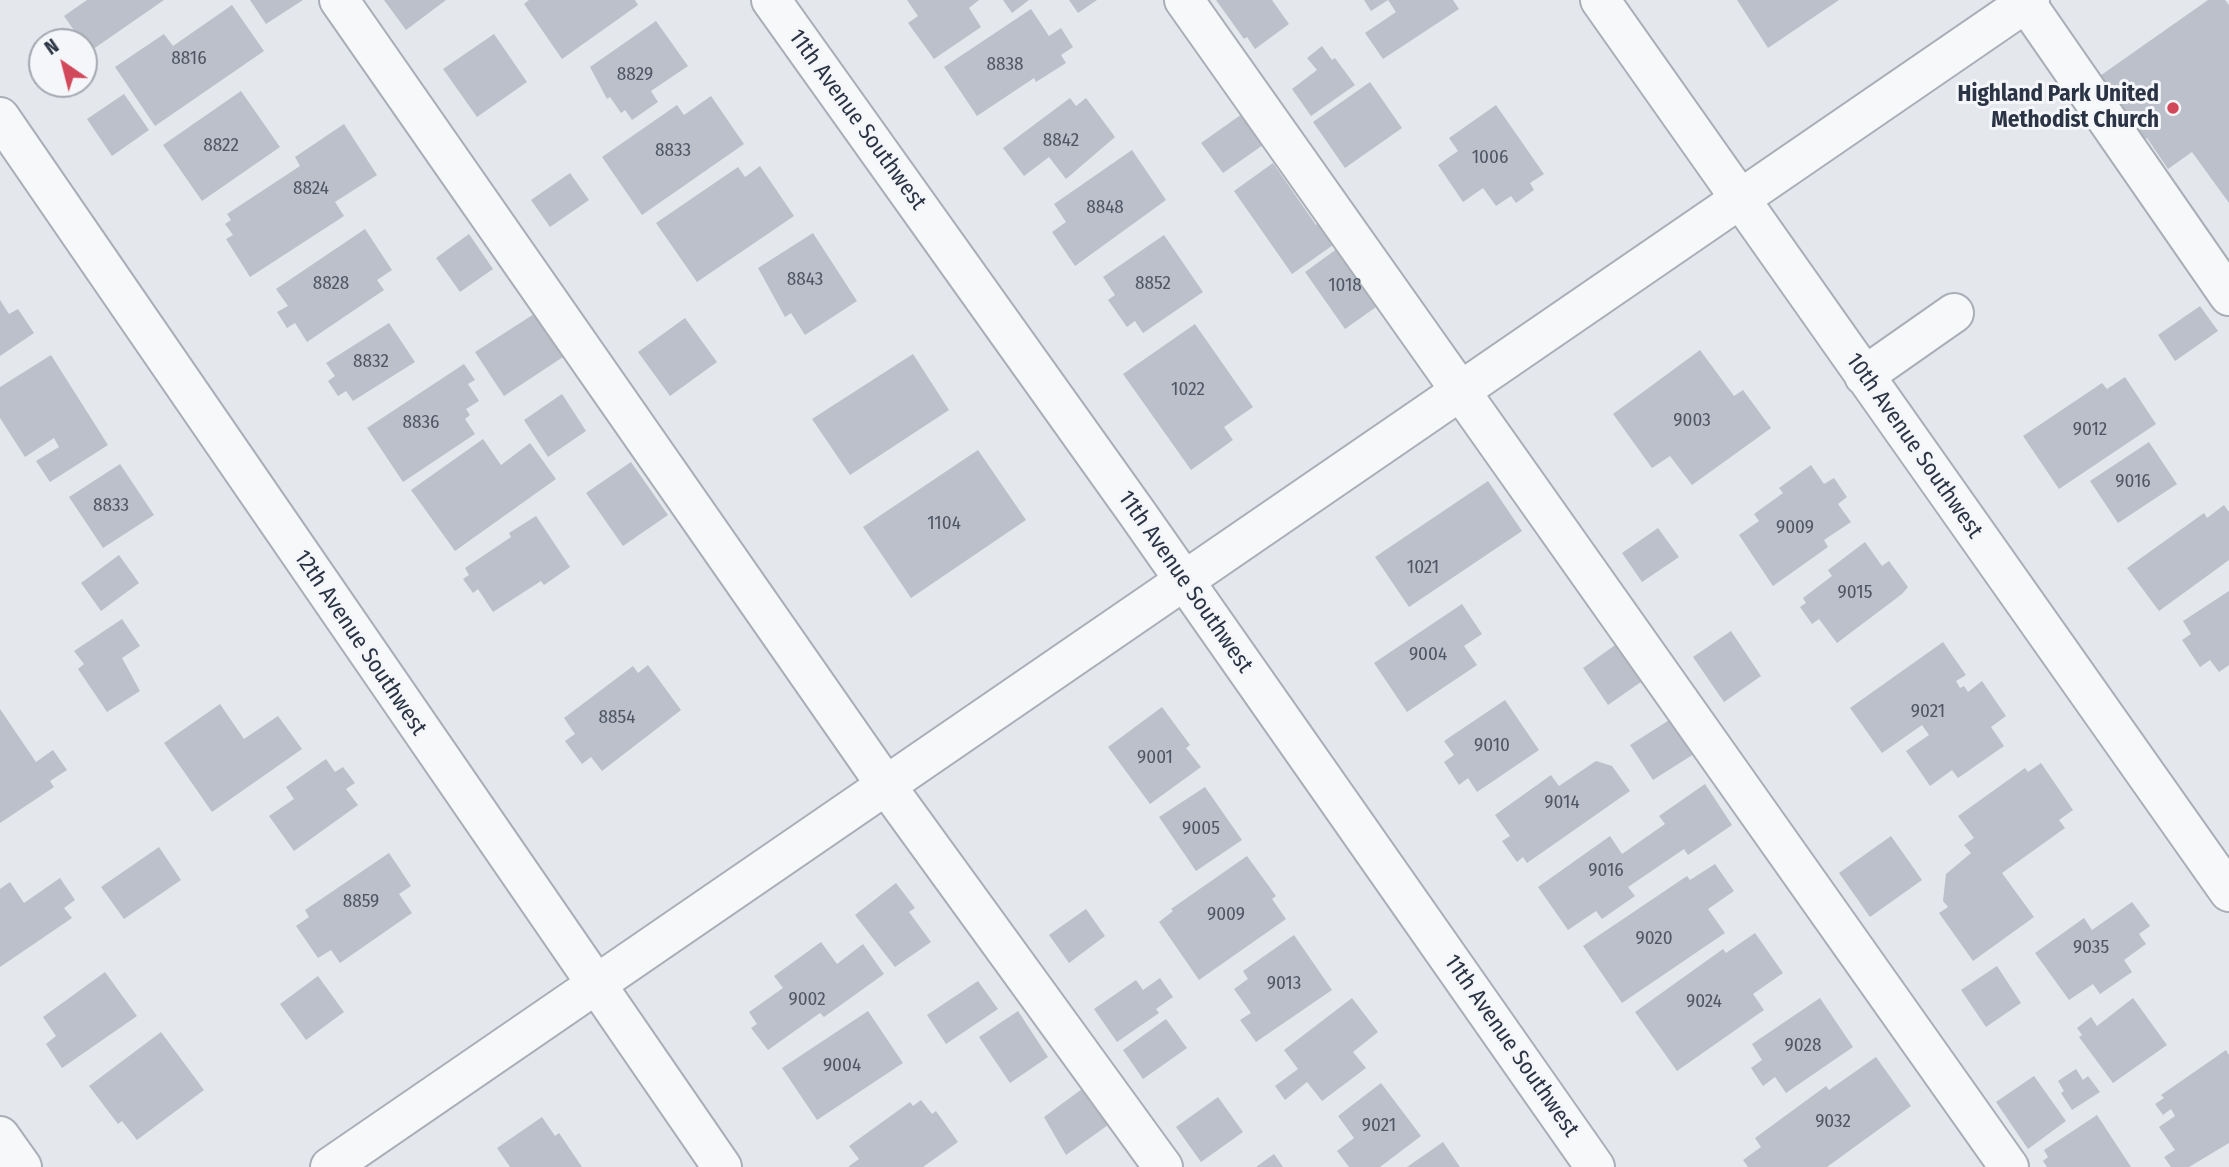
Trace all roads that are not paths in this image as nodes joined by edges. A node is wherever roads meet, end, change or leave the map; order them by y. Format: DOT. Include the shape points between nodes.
graph roads {
  1 [pos="339,0"];
  2 [pos="771,0"];
  3 [pos="1184,0"];
  4 [pos="1600,0"];
  5 [pos="2027,1"];
  6 [pos="0,117"];
  7 [pos="1742,200"];
  8 [pos="2229,296"];
  9 [pos="1954,313"];
  10 [pos="1864,376"];
  11 [pos="1459,392"];
  12 [pos="1184,580"];
  13 [pos="885,784"];
  14 [pos="2229,892"];
  15 [pos="596,986"];
  16 [pos="0,1136"];
  17 [pos="22,1167"];
  18 [pos="330,1167"];
  19 [pos="722,1167"];
  20 [pos="1163,1167"];
  21 [pos="1595,1167"];
  22 [pos="2009,1167"];
  1 -- 13 [label="street"];
  2 -- 12 [label="street, 11th Avenue Southwest"];
  3 -- 11 [label="street"];
  4 -- 7 [label="street, 10th Avenue Southwest"];
  5 -- 7 [label="street"];
  5 -- 8 [label="street"];
  6 -- 15 [label="street, 12th Avenue Southwest"];
  7 -- 10 [label="street, 10th Avenue Southwest"];
  7 -- 11 [label="street"];
  9 -- 10 [label="street"];
  10 -- 14 [label="street, 10th Avenue Southwest"];
  11 -- 12 [label="street"];
  11 -- 22 [label="street"];
  12 -- 13 [label="street"];
  12 -- 21 [label="street, 11th Avenue Southwest"];
  13 -- 15 [label="street"];
  13 -- 20 [label="street"];
  15 -- 18 [label="street"];
  15 -- 19 [label="street, 12th Avenue Southwest"];
  16 -- 17 [label="street"];
}
